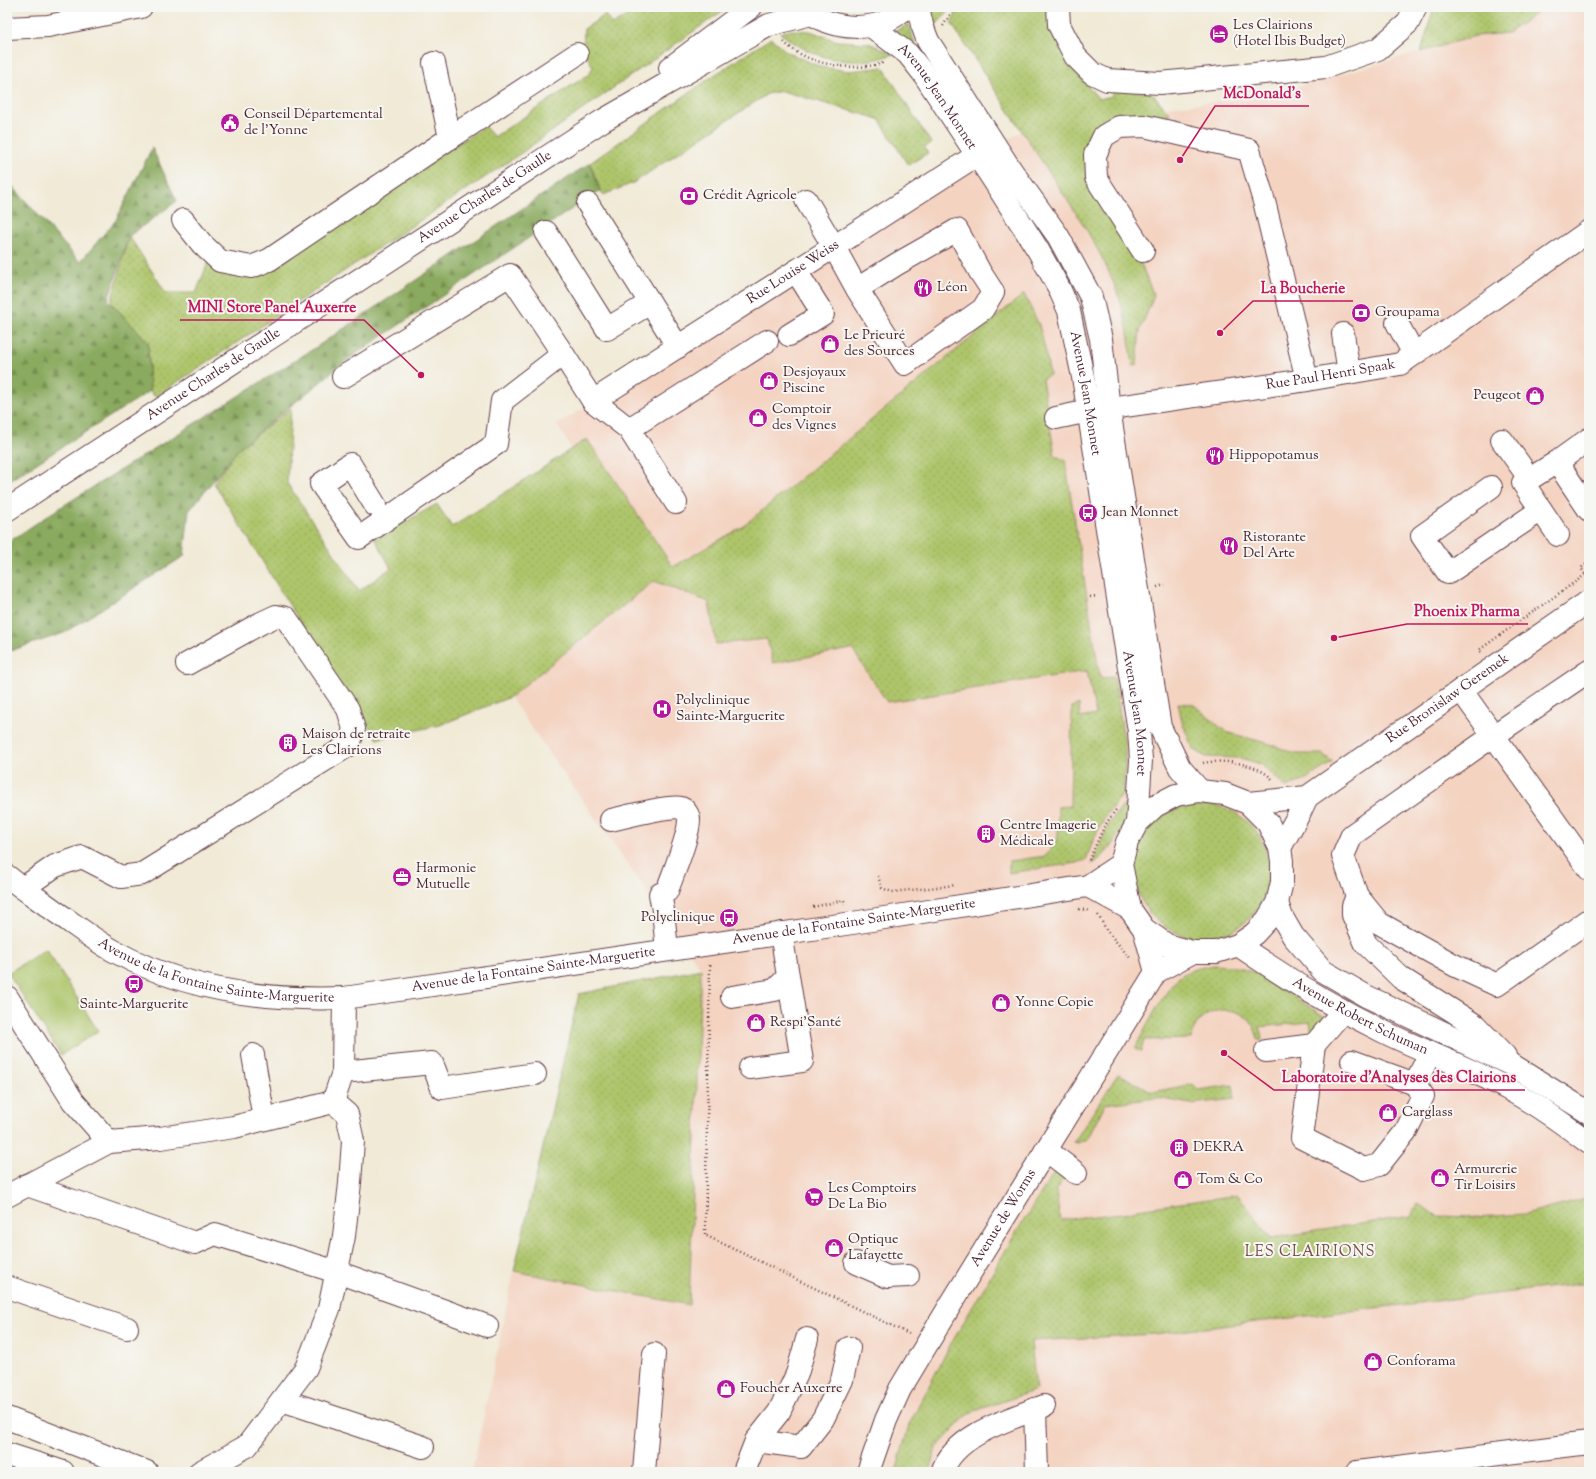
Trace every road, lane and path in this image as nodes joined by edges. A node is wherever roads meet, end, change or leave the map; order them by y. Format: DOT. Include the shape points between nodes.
graph roads {
  1 [pos="141,7"];
  2 [pos="750,7"];
  3 [pos="906,7"];
  4 [pos="918,7"];
  5 [pos="955,7"];
  6 [pos="1058,7"];
  7 [pos="1416,7"];
  8 [pos="807,10"];
  9 [pos="871,26"];
  10 [pos="7,28"];
  11 [pos="940,29"];
  12 [pos="783,40"];
  13 [pos="577,54"];
  14 [pos="890,60"];
  15 [pos="434,63"];
  16 [pos="602,121"];
  17 [pos="450,138"];
  18 [pos="994,144"];
  19 [pos="977,156"];
  20 [pos="806,200"];
  21 [pos="588,204"];
  22 [pos="183,220"];
  23 [pos="1589,231"];
  24 [pos="546,232"];
  25 [pos="834,247"];
  26 [pos="1143,251"];
  27 [pos="796,272"];
  28 [pos="857,289"];
  29 [pos="650,303"];
  30 [pos="1397,323"];
  31 [pos="1343,334"];
  32 [pos="788,335"];
  33 [pos="767,341"];
  34 [pos="678,348"];
  35 [pos="564,354"];
  36 [pos="1414,354"];
  37 [pos="1349,373"];
  38 [pos="343,377"];
  39 [pos="1307,380"];
  40 [pos="593,401"];
  41 [pos="1099,410"];
  42 [pos="1056,418"];
  43 [pos="629,429"];
  44 [pos="1589,439"];
  45 [pos="1502,440"];
  46 [pos="1557,462"];
  47 [pos="1530,479"];
  48 [pos="1491,488"];
  49 [pos="676,503"];
  50 [pos="375,505"];
  51 [pos="7,510"];
  52 [pos="1541,510"];
  53 [pos="1589,510"];
  54 [pos="1558,535"];
  55 [pos="1589,562"];
  56 [pos="1589,580"];
  57 [pos="1589,601"];
  58 [pos="188,664"];
  59 [pos="1589,671"];
  60 [pos="1460,690"];
  61 [pos="1493,736"];
  62 [pos="1201,763"];
  63 [pos="1275,781"];
  64 [pos="1200,791"];
  65 [pos="1306,797"];
  66 [pos="1121,802"];
  67 [pos="1248,803"];
  68 [pos="611,820"];
  69 [pos="1137,823"];
  70 [pos="1280,848"];
  71 [pos="1088,862"];
  72 [pos="1122,864"];
  73 [pos="1589,869"];
  74 [pos="878,876"];
  75 [pos="15,882"];
  76 [pos="963,884"];
  77 [pos="1088,886"];
  78 [pos="1357,896"];
  79 [pos="1277,903"];
  80 [pos="1130,909"];
  81 [pos="1097,913"];
  82 [pos="1589,920"];
  83 [pos="1144,929"];
  84 [pos="1396,932"];
  85 [pos="780,933"];
  86 [pos="1238,945"];
  87 [pos="667,950"];
  88 [pos="1193,952"];
  89 [pos="1133,960"];
  90 [pos="1385,962"];
  91 [pos="717,963"];
  92 [pos="1156,972"];
  93 [pos="788,977"];
  94 [pos="7,997"];
  95 [pos="732,997"];
  96 [pos="344,998"];
  97 [pos="1342,1011"];
  98 [pos="1314,1045"];
  99 [pos="1266,1051"];
  100 [pos="1430,1053"];
  101 [pos="253,1055"];
  102 [pos="1352,1060"];
  103 [pos="1514,1066"];
  104 [pos="750,1068"];
  105 [pos="343,1072"];
  106 [pos="535,1074"];
  107 [pos="1415,1084"];
  108 [pos="333,1102"];
  109 [pos="1589,1113"];
  110 [pos="264,1119"];
  111 [pos="109,1142"];
  112 [pos="1589,1143"];
  113 [pos="1046,1150"];
  114 [pos="1076,1173"];
  115 [pos="27,1185"];
  116 [pos="7,1196"];
  117 [pos="856,1263"];
  118 [pos="337,1272"];
  119 [pos="908,1276"];
  120 [pos="7,1287"];
  121 [pos="487,1326"];
  122 [pos="127,1328"];
  123 [pos="913,1336"];
  124 [pos="807,1339"];
  125 [pos="849,1348"];
  126 [pos="654,1354"];
  127 [pos="282,1400"];
  128 [pos="7,1418"];
  129 [pos="756,1440"];
  130 [pos="1589,1443"];
  131 [pos="423,1447"];
  132 [pos="7,1454"];
  133 [pos="63,1472"];
  134 [pos="147,1472"];
  135 [pos="200,1472"];
  136 [pos="644,1472"];
  137 [pos="745,1472"];
  138 [pos="868,1472"];
  139 [pos="942,1472"];
  140 [pos="1037,1472"];
  141 [pos="1357,1472"];
  1 -- 10 [label="street" via="48,26"];
  2 -- 16 [label="street, Avenue Charles de Gaulle"];
  3 -- 9 [label="street" via="888,20"];
  4 -- 18 [label="street, Avenue Jean Monnet" via="928,41"];
  5 -- 11 [label="path"];
  6 -- 7 [label="street" via="1059,25 1075,56 1092,73 1107,80 1160,83 1326,67 1378,49 1408,23"];
  8 -- 9 [label="street" via="830,23 850,27"];
  8 -- 16 [label="street, Avenue Charles de Gaulle" via="769,25"];
  9 -- 19 [label="street, Avenue Jean Monnet" via="908,54"];
  12 -- 14 [label="path" via="806,56 826,63 856,67 874,66"];
  13 -- 17 [label="street"];
  15 -- 17 [label="street"];
  16 -- 51 [label="street, Avenue Charles de Gaulle"];
  17 -- 22 [label="street" via="287,249 251,267 220,261"];
  18 -- 19 [label="street, Rue Louise Weiss"];
  18 -- 41 [label="street, Avenue Jean Monnet" via="1058,236 1091,297 1101,339"];
  19 -- 25 [label="street, Rue Louise Weiss"];
  19 -- 41 [label="street, Avenue Jean Monnet" via="1038,250 1059,288 1069,311"];
  20 -- 25 [label="street"];
  21 -- 29 [label="street"];
  23 -- 36 [label="street, Rue Paul Henri Spaak"];
  24 -- 29 [label="street" via="607,330"];
  25 -- 27 [label="street, Rue Louise Weiss"];
  25 -- 28 [label="street"];
  26 -- 39 [label="street" via="1096,178 1095,155 1104,136 1119,127 1144,126 1249,150"];
  27 -- 32 [label="street" via="823,314"];
  27 -- 34 [label="street, Rue Louise Weiss"];
  28 -- 28 [label="street" via="905,364 983,308 993,292 957,230"];
  29 -- 34 [label="street"];
  30 -- 36 [label="street"];
  31 -- 37 [label="street"];
  33 -- 43 [label="street"];
  34 -- 40 [label="street, Rue Louise Weiss"];
  35 -- 38 [label="street" via="510,275"];
  35 -- 40 [label="street"];
  35 -- 50 [label="street" via="502,401 496,444 359,538 321,484 350,464"];
  36 -- 37 [label="street, Rue Paul Henri Spaak" via="1400,364"];
  37 -- 39 [label="street, Rue Paul Henri Spaak"];
  39 -- 41 [label="street, Rue Paul Henri Spaak"];
  40 -- 43 [label="street"];
  41 -- 42 [label="street, Rue Paul Henri Spaak"];
  41 -- 64 [label="street, Avenue Jean Monnet" via="1160,727 1180,768"];
  41 -- 69 [label="street, Avenue Jean Monnet" via="1116,594 1139,731 1141,760"];
  43 -- 49 [label="street"];
  44 -- 46 [label="street"];
  45 -- 47 [label="street"];
  46 -- 47 [label="street"];
  46 -- 53 [label="street"];
  47 -- 52 [label="street" via="1523,483"];
  48 -- 52 [label="street" via="1422,536 1448,574"];
  52 -- 54 [label="street"];
  55 -- 56 [label="path" via="1581,568"];
  57 -- 60 [label="street, Rue Bronislaw Geremek"];
  58 -- 75 [label="street" via="260,623 276,616 286,618 348,709 354,729 349,745 142,874 121,877 82,857"];
  59 -- 61 [label="street"];
  60 -- 61 [label="street"];
  60 -- 65 [label="street, Rue Bronislaw Geremek"];
  61 -- 73 [label="street"];
  61 -- 78 [label="street" via="1352,835 1342,856"];
  62 -- 63 [label="path" via="1233,762 1252,767"];
  64 -- 67 [label="street" via="1225,794"];
  64 -- 69 [label="street" via="1176,795 1155,806"];
  65 -- 67 [label="street, Rue Bronislaw Geremek"];
  65 -- 70 [label="street"];
  66 -- 71 [label="path" via="1104,827"];
  67 -- 70 [label="street" via="1268,823"];
  68 -- 87 [label="street" via="676,808 682,808 686,812 689,820 686,837 667,891 660,894"];
  69 -- 72 [label="street" via="1127,842"];
  70 -- 79 [label="street" via="1282,882"];
  72 -- 77 [label="street, Avenue de la Fontaine Sainte-Marguerite"];
  72 -- 80 [label="street"];
  74 -- 76 [label="path" via="882,888 892,892"];
  75 -- 96 [label="street, Avenue de la Fontaine Sainte-Marguerite" via="114,951 169,976 259,996"];
  77 -- 80 [label="street"];
  77 -- 85 [label="street, Avenue de la Fontaine Sainte-Marguerite"];
  78 -- 84 [label="street" via="1379,923"];
  78 -- 90 [label="street" via="1353,915 1366,944"];
  79 -- 86 [label="street" via="1267,920 1254,934"];
  79 -- 103 [label="street, Avenue Robert Schuman" via="1293,936 1323,971 1366,996"];
  80 -- 83 [label="street"];
  81 -- 89 [label="path" via="1107,931"];
  82 -- 84 [label="street" via="1497,985 1454,965"];
  83 -- 88 [label="street" via="1167,945"];
  83 -- 92 [label="street"];
  84 -- 90 [label="street"];
  85 -- 87 [label="street, Avenue de la Fontaine Sainte-Marguerite"];
  85 -- 93 [label="street"];
  86 -- 88 [label="street" via="1216,952"];
  86 -- 97 [label="street, Avenue Robert Schuman"];
  87 -- 96 [label="street, Avenue de la Fontaine Sainte-Marguerite"];
  88 -- 92 [label="street, Avenue de Worms"];
  90 -- 103 [label="street" via="1401,978 1475,1025"];
  91 -- 123 [label="path" via="709,964 705,1234"];
  92 -- 113 [label="street, Avenue de Worms"];
  93 -- 95 [label="street" via="775,990"];
  93 -- 104 [label="street" via="802,1061"];
  94 -- 111 [label="street" via="73,1101"];
  96 -- 105 [label="street"];
  97 -- 98 [label="street"];
  97 -- 100 [label="street, Avenue Robert Schuman"];
  98 -- 99 [label="street"];
  98 -- 107 [label="street" via="1302,1138 1364,1169 1379,1165 1406,1131 1423,1096"];
  100 -- 107 [label="street"];
  100 -- 112 [label="street, Avenue Robert Schuman" via="1508,1089"];
  101 -- 110 [label="street"];
  102 -- 107 [label="street"];
  103 -- 109 [label="street, Avenue Robert Schuman"];
  105 -- 106 [label="street" via="432,1063 442,1088"];
  105 -- 108 [label="street"];
  108 -- 110 [label="street"];
  108 -- 118 [label="street" via="347,1114 353,1141 346,1221"];
  110 -- 111 [label="street" via="234,1127 160,1138"];
  111 -- 115 [label="street"];
  113 -- 114 [label="street"];
  113 -- 138 [label="street, Avenue de Worms" via="900,1388"];
  115 -- 116 [label="street"];
  115 -- 118 [label="street" via="195,1243 215,1234"];
  117 -- 119 [label="street" via="888,1277"];
  118 -- 121 [label="street"];
  118 -- 127 [label="street" via="329,1309 306,1368"];
  120 -- 122 [label="street"];
  124 -- 129 [label="street" via="796,1374 778,1412"];
  125 -- 129 [label="street" via="842,1380 823,1419 801,1447"];
  126 -- 136 [label="street"];
  127 -- 131 [label="street"];
  127 -- 135 [label="street" via="247,1446"];
  128 -- 134 [label="street"];
  129 -- 137 [label="street"];
  130 -- 141 [label="street"];
  132 -- 133 [label="street"];
  139 -- 140 [label="street" via="960,1445 983,1431 1040,1408"];
}
